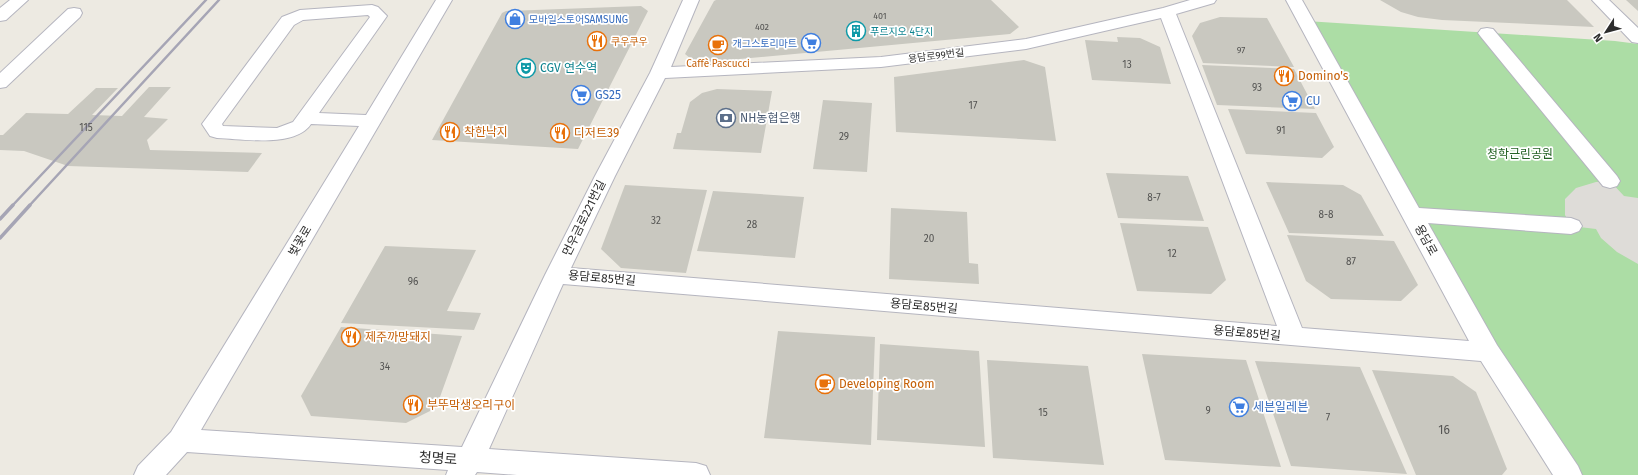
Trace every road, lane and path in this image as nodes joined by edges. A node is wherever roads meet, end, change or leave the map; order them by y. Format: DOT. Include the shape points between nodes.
graph roads {
  1 [pos="20,0"];
  2 [pos="444,0"];
  3 [pos="691,0"];
  4 [pos="1208,0"];
  5 [pos="1294,0"];
  6 [pos="1600,0"];
  7 [pos="1167,12"];
  8 [pos="74,13"];
  9 [pos="0,16"];
  10 [pos="1487,33"];
  11 [pos="1638,38"];
  12 [pos="659,73"];
  13 [pos="0,83"];
  14 [pos="306,118"];
  15 [pos="372,121"];
  16 [pos="1610,181"];
  17 [pos="1413,215"];
  18 [pos="1570,226"];
  19 [pos="556,274"];
  20 [pos="1293,337"];
  21 [pos="1488,352"];
  22 [pos="181,440"];
  23 [pos="465,467"];
  24 [pos="148,475"];
  25 [pos="696,475"];
  26 [pos="1568,475"];
  1 -- 9 [label="street"];
  2 -- 15 [label="street, 벚꽃로"];
  3 -- 12 [label="street, 먼우금로221번길"];
  4 -- 7 [label="street, 용담로99번길"];
  5 -- 17 [label="street, 용담로"];
  6 -- 11 [label="street"];
  7 -- 12 [label="street, 용담로99번길" via="1026,44 881,62"];
  7 -- 20 [label="street, 용담로85번길"];
  8 -- 13 [label="street"];
  10 -- 16 [label="street"];
  12 -- 19 [label="street, 먼우금로221번길"];
  14 -- 14 [label="street" via="300,126 279,134 216,132 212,124 288,21 300,15 372,10 379,16"];
  14 -- 15 [label="street"];
  15 -- 22 [label="street, 벚꽃로"];
  17 -- 18 [label="street"];
  17 -- 21 [label="street, 용담로"];
  19 -- 20 [label="street, 용담로85번길"];
  19 -- 23 [label="street, 먼우금로221번길"];
  20 -- 21 [label="street, 용담로85번길"];
  21 -- 26 [label="street, 용담로"];
  22 -- 23 [label="street, 청명로"];
  22 -- 24 [label="street, 벚꽃로"];
  23 -- 25 [label="street, 청명로"];
}
